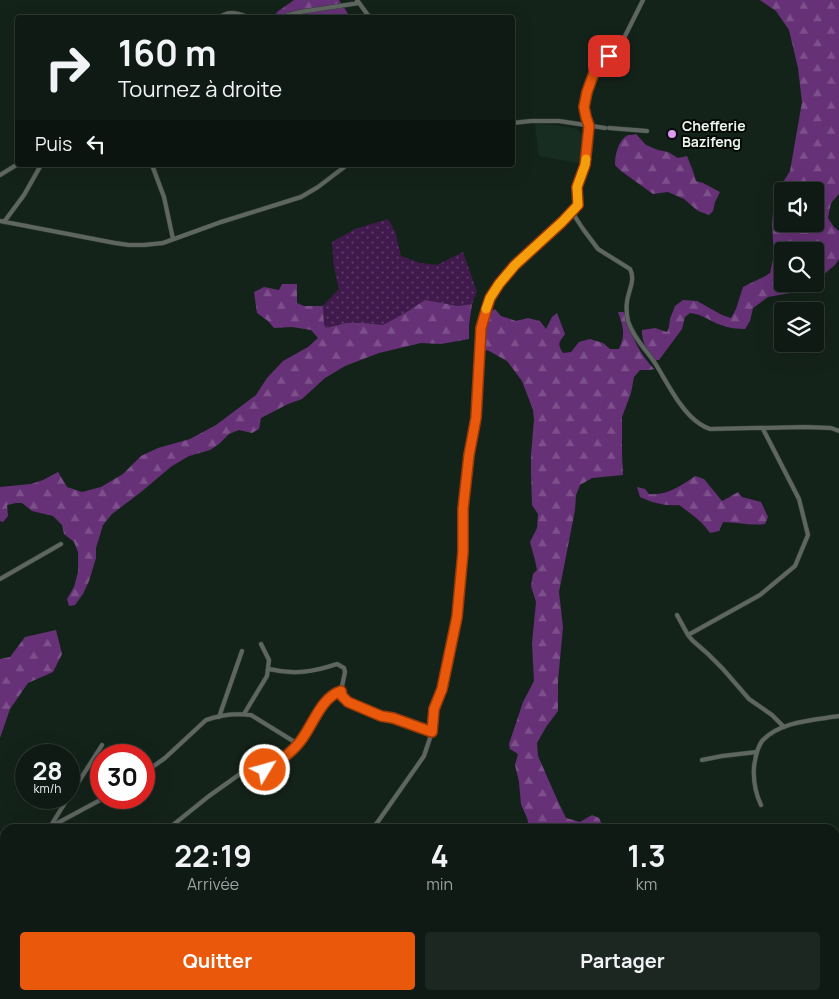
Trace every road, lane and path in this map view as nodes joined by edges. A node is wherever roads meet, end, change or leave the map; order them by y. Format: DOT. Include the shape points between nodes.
graph roads {
  1 [pos="643,0"];
  2 [pos="358,1"];
  3 [pos="223,15"];
  4 [pos="242,15"];
  5 [pos="288,15"];
  6 [pos="368,15"];
  7 [pos="515,123"];
  8 [pos="589,126"];
  9 [pos="647,131"];
  10 [pos="15,166"];
  11 [pos="40,167"];
  12 [pos="153,167"];
  13 [pos="344,167"];
  14 [pos="0,175"];
  15 [pos="578,205"];
  16 [pos="2,222"];
  17 [pos="173,240"];
  18 [pos="763,429"];
  19 [pos="839,431"];
  20 [pos="61,544"];
  21 [pos="0,578"];
  22 [pos="677,615"];
  23 [pos="688,635"];
  24 [pos="261,644"];
  25 [pos="242,652"];
  26 [pos="269,669"];
  27 [pos="341,691"];
  28 [pos="244,714"];
  29 [pos="839,716"];
  30 [pos="219,717"];
  31 [pos="784,727"];
  32 [pos="432,732"];
  33 [pos="298,744"];
  34 [pos="757,752"];
  35 [pos="702,760"];
  36 [pos="90,764"];
  37 [pos="155,765"];
  38 [pos="80,780"];
  39 [pos="761,805"];
  40 [pos="90,806"];
  41 [pos="61,809"];
  42 [pos="52,824"];
  43 [pos="56,824"];
  44 [pos="174,824"];
  45 [pos="376,824"];
  1 -- 8 [label="street" via="621,44 599,65 591,78 584,107"];
  2 -- 5 [label="street"];
  2 -- 6 [label="street"];
  3 -- 4 [label="street" via="228,12"];
  7 -- 8 [label="street" via="559,121"];
  8 -- 9 [label="street"];
  8 -- 15 [label="street" via="585,165 577,187"];
  10 -- 14 [label="street"];
  11 -- 16 [label="street" via="24,195"];
  12 -- 17 [label="street" via="164,197"];
  13 -- 17 [label="street" via="301,197"];
  15 -- 18 [label="street" via="572,212 593,244 630,269 633,279 627,303 628,321 638,341 689,414 710,429"];
  15 -- 32 [label="street" via="504,278 490,298 481,328 476,418 463,509 457,617 442,689 434,709"];
  16 -- 17 [label="street" via="129,244"];
  18 -- 19 [label="street" via="805,427"];
  18 -- 23 [label="street" via="799,499 808,535 795,566 760,594"];
  20 -- 21 [label="street"];
  22 -- 23 [label="street"];
  23 -- 31 [label="street" via="749,699"];
  24 -- 26 [label="street" via="269,660"];
  25 -- 30 [label="street"];
  26 -- 27 [label="street" via="284,673 306,672 337,664 345,672"];
  26 -- 28 [label="street" via="268,676"];
  27 -- 32 [label="street" via="348,702"];
  27 -- 33 [label="street" via="331,696"];
  28 -- 30 [label="street"];
  28 -- 33 [label="street" via="251,714"];
  29 -- 31 [label="street"];
  30 -- 37 [label="street" via="206,720"];
  31 -- 34 [label="street" via="762,742"];
  32 -- 45 [label="street" via="424,756"];
  33 -- 44 [label="street" via="265,770 240,774"];
  34 -- 35 [label="street"];
  34 -- 39 [label="street" via="753,780"];
  36 -- 38 [label="street"];
  40 -- 43 [label="street"];
  41 -- 42 [label="street"];
}
